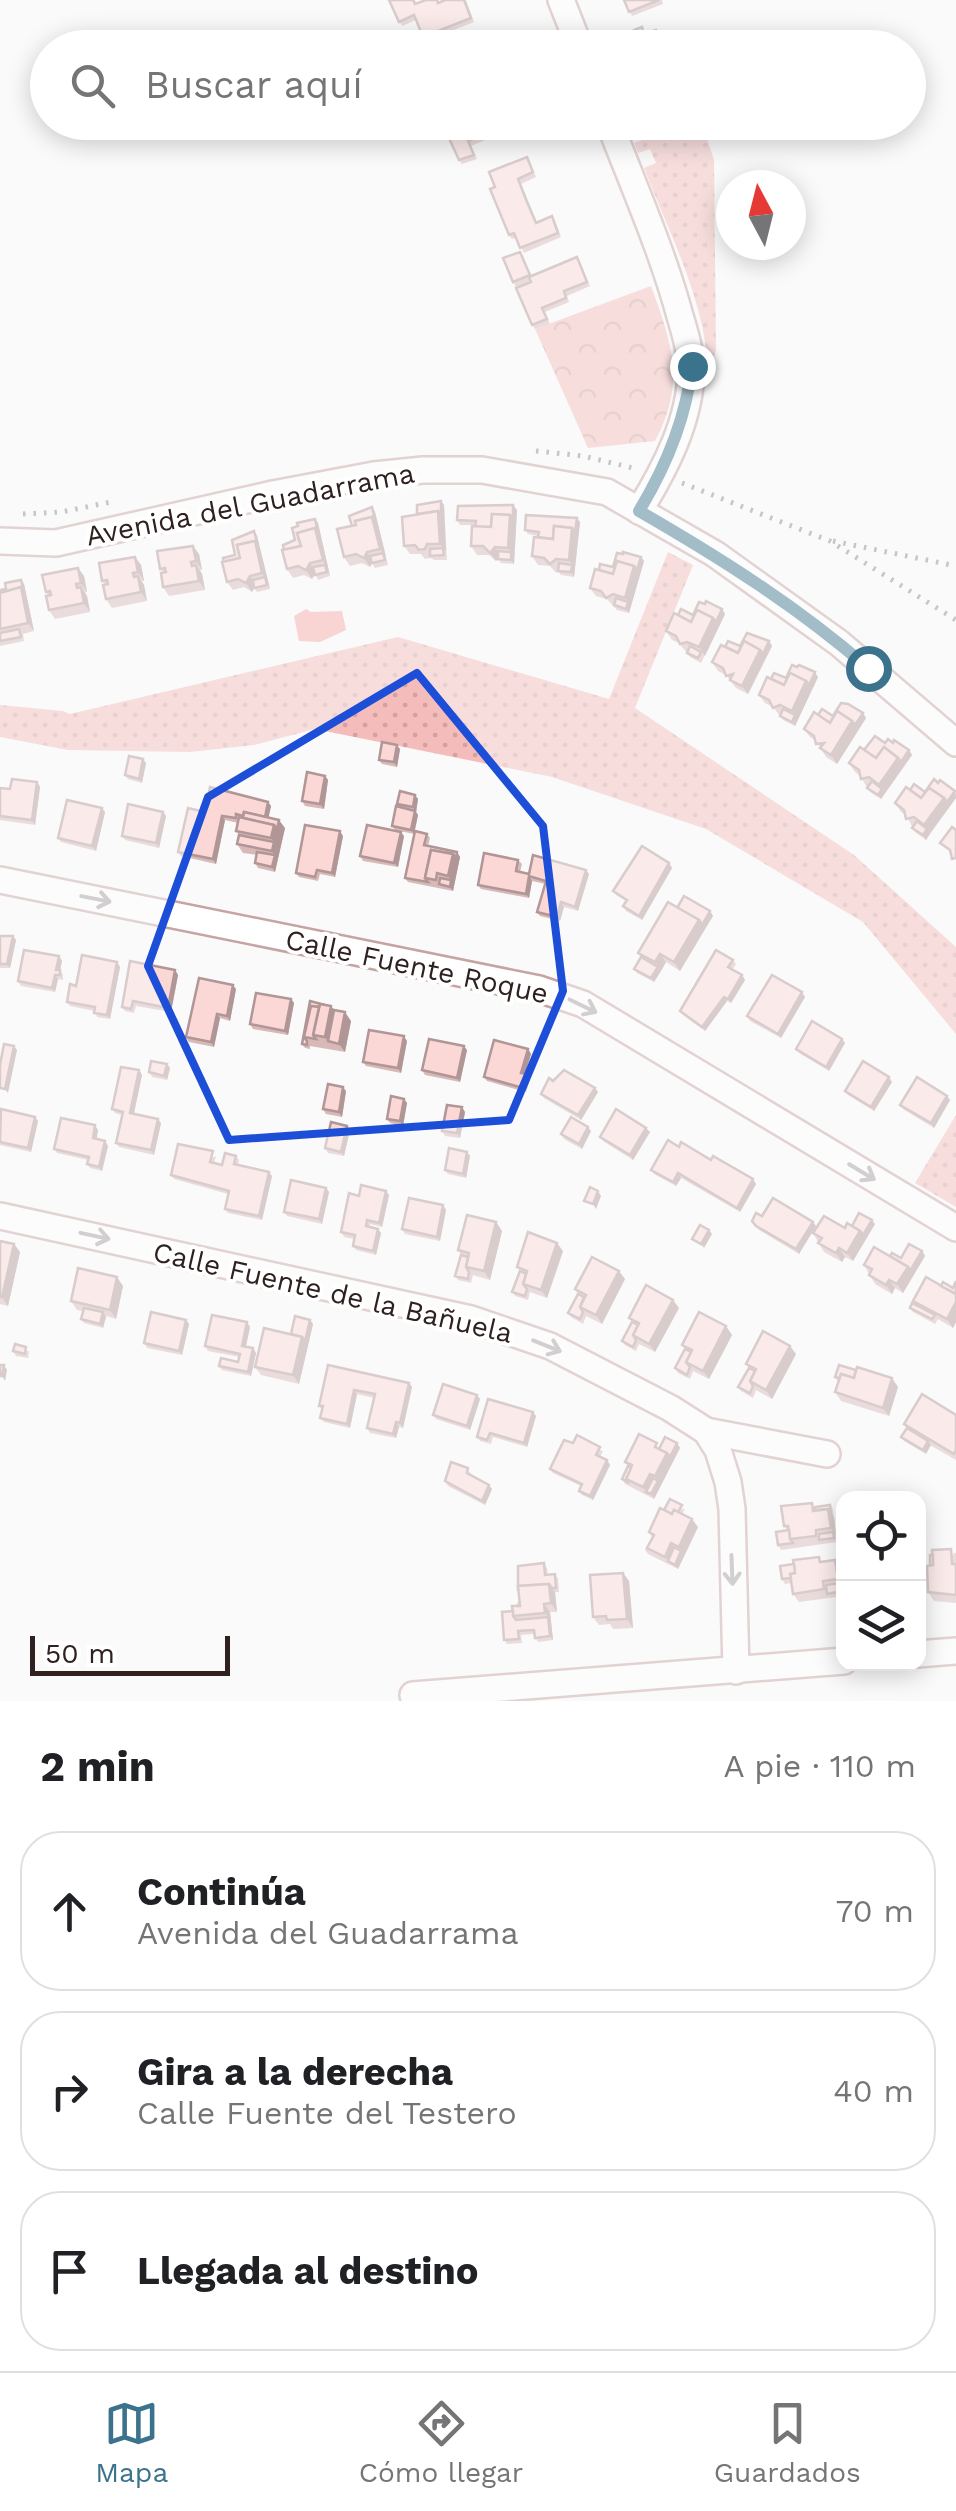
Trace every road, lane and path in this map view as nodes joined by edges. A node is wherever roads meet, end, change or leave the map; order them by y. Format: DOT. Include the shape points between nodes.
graph roads {
  1 [pos="561,0"];
  2 [pos="573,30"];
  3 [pos="616,140"];
  4 [pos="661,475"];
  5 [pos="639,511"];
  6 [pos="0,541"];
  7 [pos="830,541"];
  8 [pos="56,543"];
  9 [pos="0,555"];
  10 [pos="956,566"];
  11 [pos="956,620"];
  12 [pos="956,743"];
  13 [pos="0,880"];
  14 [pos="0,1216"];
  15 [pos="956,1228"];
  16 [pos="706,1432"];
  17 [pos="827,1454"];
  18 [pos="956,1651"];
  19 [pos="926,1653"];
  20 [pos="836,1662"];
  21 [pos="736,1670"];
  22 [pos="416,1698"];
  1 -- 2 [label="street"];
  3 -- 4 [label="street" via="669,275 692,366 688,402"];
  4 -- 5 [label="street"];
  4 -- 7 [label="path"];
  5 -- 8 [label="street, Avenida del Guadarrama" via="607,492 544,480 423,470 273,494"];
  5 -- 12 [label="street, Avenida del Guadarrama" via="714,554 839,642"];
  6 -- 8 [label="street, Avenida del Guadarrama"];
  7 -- 10 [label="path"];
  7 -- 11 [label="path"];
  8 -- 9 [label="street"];
  13 -- 15 [label="street, Calle Fuente Roque, one-way" via="539,988 583,1004"];
  14 -- 16 [label="street, Calle Fuente de la Bañuela, one-way" via="472,1319 550,1346"];
  16 -- 17 [label="street, Calle Fuente de la Bañuela"];
  16 -- 21 [label="street, one-way" via="718,1450 732,1509"];
  18 -- 19 [label="street"];
  20 -- 21 [label="street"];
  21 -- 22 [label="street"];
}
